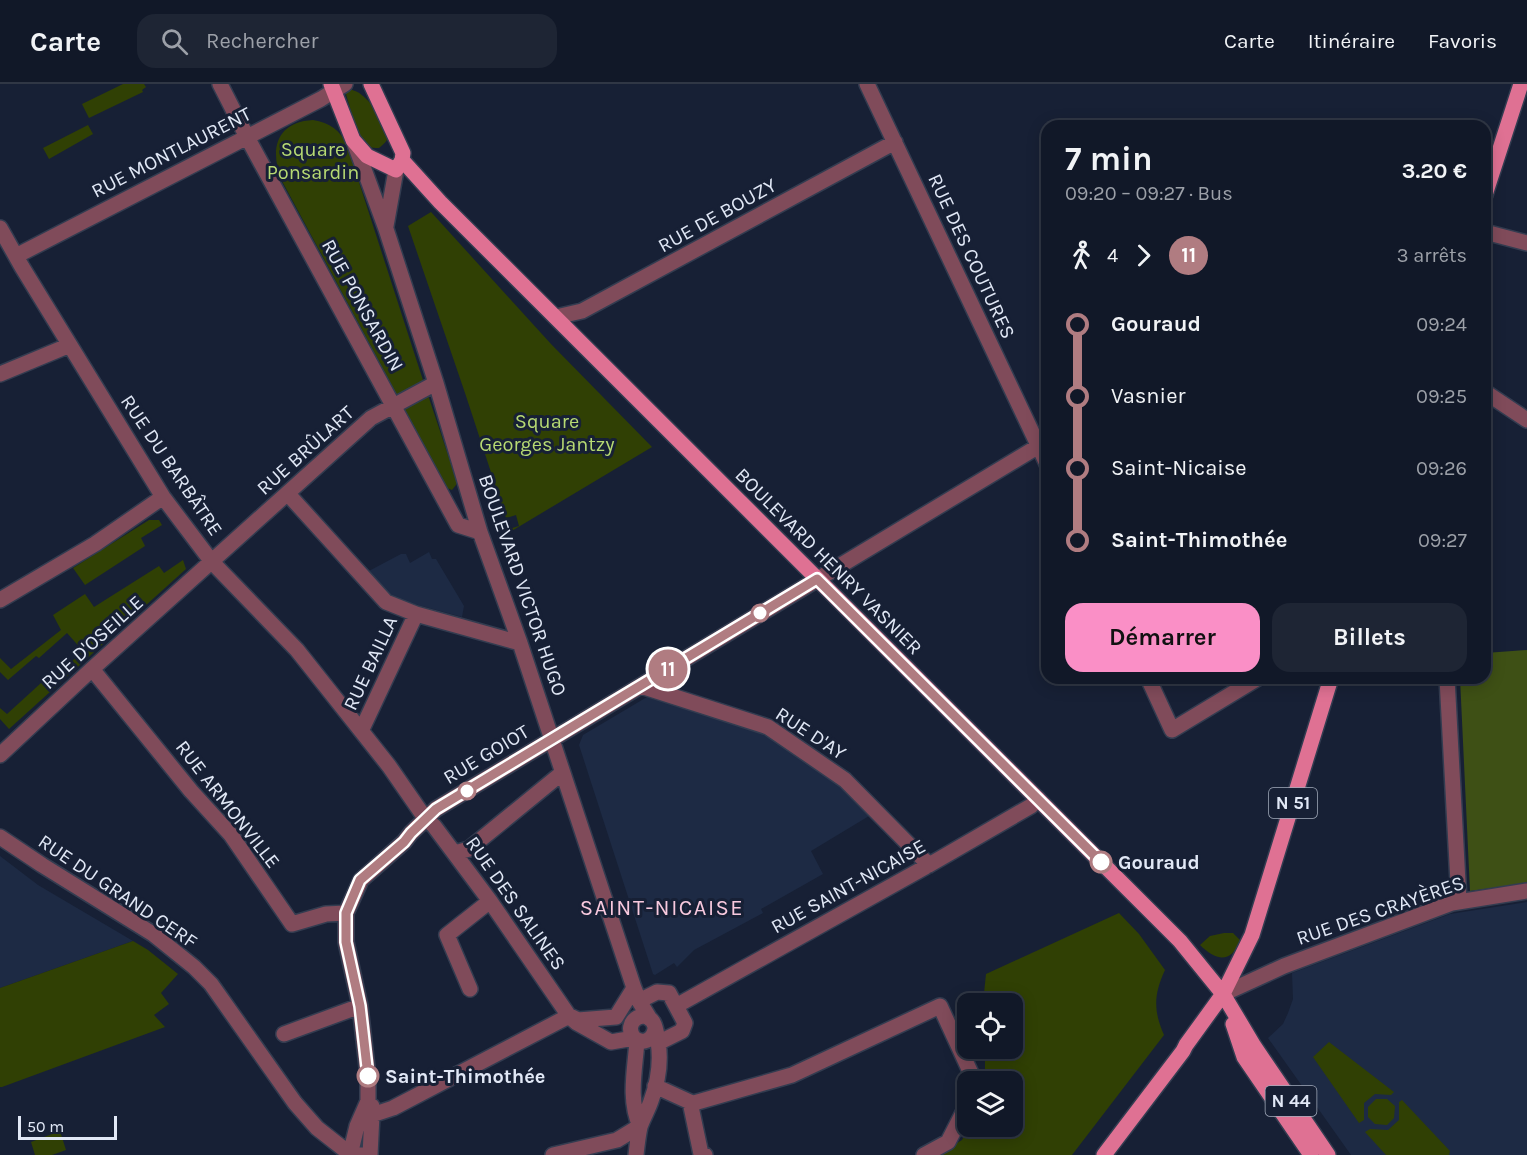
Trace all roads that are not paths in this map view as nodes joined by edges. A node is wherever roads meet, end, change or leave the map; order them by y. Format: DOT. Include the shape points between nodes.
graph roads {
  1 [pos="220,84"];
  2 [pos="371,84"];
  3 [pos="867,84"];
  4 [pos="1521,84"];
  5 [pos="336,87"];
  6 [pos="247,137"];
  7 [pos="353,140"];
  8 [pos="895,142"];
  9 [pos="399,165"];
  10 [pos="1491,176"];
  11 [pos="0,228"];
  12 [pos="386,229"];
  13 [pos="1491,234"];
  14 [pos="1527,243"];
  15 [pos="4,245"];
  16 [pos="16,256"];
  17 [pos="556,317"];
  18 [pos="70,345"];
  19 [pos="0,374"];
  20 [pos="436,383"];
  21 [pos="1491,396"];
  22 [pos="394,406"];
  23 [pos="1527,420"];
  24 [pos="1041,441"];
  25 [pos="1041,444"];
  26 [pos="288,494"];
  27 [pos="163,497"];
  28 [pos="480,532"];
  29 [pos="212,562"];
  30 [pos="817,579"];
  31 [pos="0,600"];
  32 [pos="416,614"];
  33 [pos="520,643"];
  34 [pos="92,669"];
  35 [pos="1151,684"];
  36 [pos="1248,684"];
  37 [pos="1329,684"];
  38 [pos="1447,684"];
  39 [pos="641,686"];
  40 [pos="362,729"];
  41 [pos="552,740"];
  42 [pos="0,755"];
  43 [pos="562,774"];
  44 [pos="1038,799"];
  45 [pos="425,818"];
  46 [pos="0,837"];
  47 [pos="455,854"];
  48 [pos="929,865"];
  49 [pos="1527,891"];
  50 [pos="490,901"];
  51 [pos="1459,901"];
  52 [pos="346,913"];
  53 [pos="471,990"];
  54 [pos="636,994"];
  55 [pos="1223,994"];
  56 [pos="360,1006"];
  57 [pos="676,1006"];
  58 [pos="569,1016"];
  59 [pos="632,1022"];
  60 [pos="654,1031"];
  61 [pos="284,1034"];
  62 [pos="636,1039"];
  63 [pos="970,1071"];
  64 [pos="655,1086"];
  65 [pos="690,1102"];
  66 [pos="370,1108"];
  67 [pos="957,1124"];
  68 [pos="640,1126"];
  69 [pos="350,1155"];
  70 [pos="365,1155"];
  71 [pos="370,1155"];
  72 [pos="553,1155"];
  73 [pos="636,1155"];
  74 [pos="705,1155"];
  75 [pos="924,1155"];
  76 [pos="1104,1155"];
  77 [pos="1311,1155"];
  78 [pos="1328,1155"];
  1 -- 6 [label="street, RUE PONSARDIN"];
  2 -- 9 [label="main road, BOULEVARD HENRY VASNIER / N 44" via="403,153"];
  3 -- 8 [label="street, RUE DES COUTURES"];
  4 -- 10 [label="main road"];
  5 -- 6 [label="street, RUE MONTLAURENT"];
  5 -- 7 [label="main road, BOULEVARD VICTOR HUGO / N 44"];
  6 -- 16 [label="street, RUE MONTLAURENT"];
  6 -- 22 [label="street, RUE PONSARDIN"];
  7 -- 9 [label="main road, BOULEVARD HENRY VASNIER / N 44" via="367,156"];
  7 -- 12 [label="street, BOULEVARD VICTOR HUGO"];
  8 -- 17 [label="street, RUE DE BOUZY" via="582,312"];
  8 -- 24 [label="street, RUE DES COUTURES"];
  9 -- 12 [label="street, BOULEVARD VICTOR HUGO"];
  9 -- 17 [label="main road, BOULEVARD HENRY VASNIER / N 44"];
  11 -- 15 [label="street, RUE DU BARBÂTRE"];
  12 -- 20 [label="street, BOULEVARD VICTOR HUGO"];
  13 -- 14 [label="street"];
  15 -- 16 [label="street, RUE DU BARBÂTRE"];
  16 -- 18 [label="street, RUE DU BARBÂTRE"];
  17 -- 30 [label="main road, BOULEVARD HENRY VASNIER / N 44"];
  18 -- 19 [label="street"];
  18 -- 27 [label="street, RUE DU BARBÂTRE"];
  20 -- 22 [label="street, RUE BRÛLART"];
  20 -- 28 [label="street, BOULEVARD VICTOR HUGO"];
  21 -- 23 [label="street"];
  22 -- 26 [label="street, RUE BRÛLART" via="371,418"];
  22 -- 28 [label="street, RUE PONSARDIN" via="458,525"];
  25 -- 30 [label="street, RUE GOIOT"];
  26 -- 29 [label="street, RUE BRÛLART"];
  26 -- 32 [label="street" via="386,602"];
  27 -- 29 [label="street, RUE DU BARBÂTRE"];
  27 -- 31 [label="street" via="95,544"];
  28 -- 33 [label="street, BOULEVARD VICTOR HUGO"];
  29 -- 34 [label="street, RUE D'OSEILLE"];
  29 -- 40 [label="street, RUE DU BARBÂTRE" via="297,650"];
  30 -- 39 [label="street, RUE GOIOT"];
  30 -- 44 [label="main road, BOULEVARD HENRY VASNIER / N 44"];
  32 -- 33 [label="street"];
  32 -- 40 [label="street, RUE BAILLA"];
  33 -- 41 [label="street, BOULEVARD VICTOR HUGO"];
  34 -- 42 [label="street, RUE D'OSEILLE"];
  34 -- 52 [label="street, RUE ARMONVILLE" via="231,835 292,924 326,914"];
  35 -- 36 [label="street" via="1172,730"];
  37 -- 55 [label="main road, N 51" via="1252,935"];
  38 -- 51 [label="street"];
  39 -- 41 [label="street, RUE GOIOT"];
  39 -- 48 [label="street, RUE D'AY" via="768,727 845,780"];
  40 -- 45 [label="street, RUE DU BARBÂTRE"];
  41 -- 43 [label="street, BOULEVARD VICTOR HUGO"];
  41 -- 45 [label="street, RUE GOIOT"];
  43 -- 47 [label="street" via="469,849"];
  43 -- 54 [label="street, BOULEVARD VICTOR HUGO"];
  44 -- 48 [label="street, RUE SAINT-NICAISE"];
  44 -- 55 [label="main road, BOULEVARD HENRY VASNIER / N 44" via="1177,938"];
  45 -- 47 [label="street, RUE DES SALINES"];
  45 -- 52 [label="street, RUE GOIOT" via="360,880"];
  46 -- 69 [label="street, RUE DU GRAND CERF" via="153,934 194,967 211,984 295,1102 317,1128"];
  47 -- 50 [label="street, RUE DES SALINES"];
  48 -- 57 [label="street, RUE SAINT-NICAISE"];
  49 -- 51 [label="street, RUE DES CRAYÈRES"];
  50 -- 53 [label="street" via="447,935"];
  50 -- 58 [label="street, RUE DES SALINES"];
  51 -- 55 [label="street, RUE DES CRAYÈRES" via="1284,966"];
  52 -- 56 [label="street" via="346,942"];
  54 -- 57 [label="street" via="669,993"];
  54 -- 58 [label="street" via="616,1017 578,1020"];
  54 -- 59 [label="street"];
  54 -- 60 [label="street"];
  55 -- 76 [label="main road, N 51"];
  55 -- 77 [label="main road, BOULEVARD HENRY VASNIER / N 44" via="1244,1057"];
  55 -- 78 [label="main road, BOULEVARD HENRY VASNIER / N 44"];
  56 -- 61 [label="street"];
  56 -- 66 [label="street"];
  57 -- 60 [label="street" via="685,1023 682,1031"];
  58 -- 62 [label="street" via="611,1041"];
  58 -- 66 [label="street" via="393,1108"];
  59 -- 60 [label="street" via="642,1017"];
  59 -- 62 [label="street" via="630,1030"];
  60 -- 62 [label="street" via="649,1040"];
  60 -- 64 [label="street" via="658,1076"];
  62 -- 68 [label="street" via="634,1097"];
  63 -- 65 [label="street" via="940,1006 792,1075"];
  64 -- 65 [label="street"];
  64 -- 68 [label="street"];
  65 -- 74 [label="street" via="701,1154"];
  66 -- 69 [label="street" via="357,1126"];
  66 -- 71 [label="street"];
  67 -- 75 [label="street" via="948,1142"];
  68 -- 72 [label="street" via="616,1140"];
  68 -- 73 [label="street"];
  69 -- 70 [label="street"];
}
